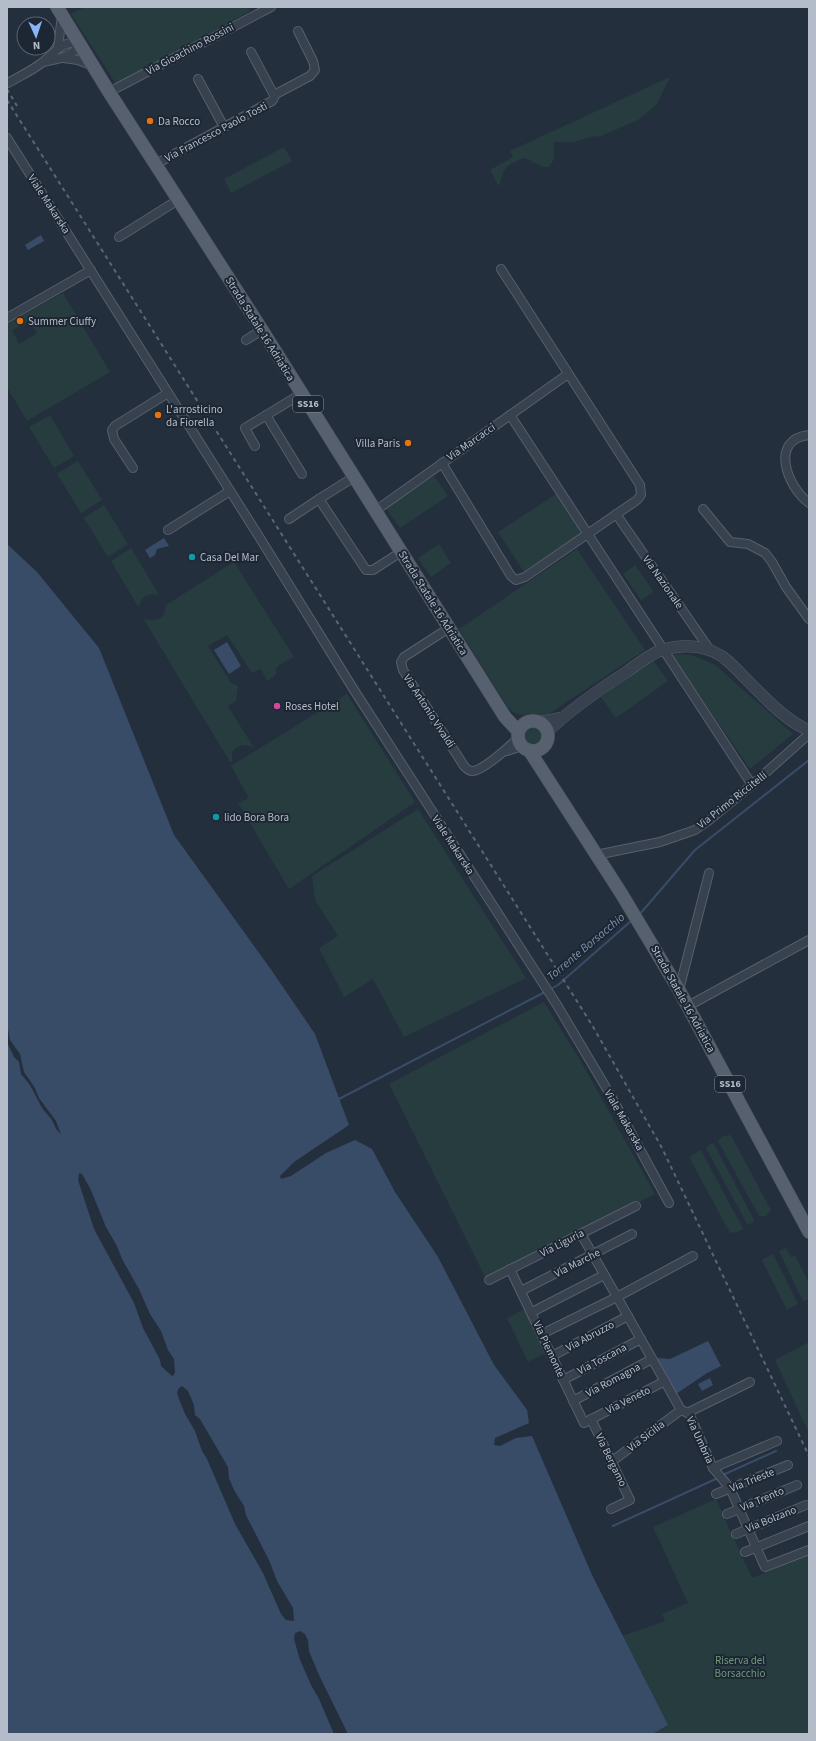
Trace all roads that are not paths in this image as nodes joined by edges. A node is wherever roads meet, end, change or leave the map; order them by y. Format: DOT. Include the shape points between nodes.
graph roads {
  1 [pos="272,7"];
  2 [pos="60,11"];
  3 [pos="298,31"];
  4 [pos="80,43"];
  5 [pos="58,48"];
  6 [pos="251,52"];
  7 [pos="63,58"];
  8 [pos="43,62"];
  9 [pos="96,69"];
  10 [pos="198,79"];
  11 [pos="8,83"];
  12 [pos="109,92"];
  13 [pos="274,96"];
  14 [pos="224,127"];
  15 [pos="7,138"];
  16 [pos="156,164"];
  17 [pos="178,200"];
  18 [pos="119,237"];
  19 [pos="501,269"];
  20 [pos="91,270"];
  21 [pos="7,318"];
  22 [pos="262,330"];
  23 [pos="246,340"];
  24 [pos="568,374"];
  25 [pos="168,393"];
  26 [pos="301,394"];
  27 [pos="266,415"];
  28 [pos="510,415"];
  29 [pos="809,435"];
  30 [pos="255,446"];
  31 [pos="442,463"];
  32 [pos="133,468"];
  33 [pos="302,474"];
  34 [pos="354,477"];
  35 [pos="230,491"];
  36 [pos="319,499"];
  37 [pos="809,503"];
  38 [pos="703,509"];
  39 [pos="375,511"];
  40 [pos="616,514"];
  41 [pos="289,519"];
  42 [pos="168,530"];
  43 [pos="587,534"];
  44 [pos="401,552"];
  45 [pos="809,620"];
  46 [pos="449,628"];
  47 [pos="663,650"];
  48 [pos="710,650"];
  49 [pos="544,727"];
  50 [pos="809,730"];
  51 [pos="809,734"];
  52 [pos="522,738"];
  53 [pos="544,746"];
  54 [pos="544,775"];
  55 [pos="752,785"];
  56 [pos="596,855"];
  57 [pos="709,873"];
  58 [pos="809,940"];
  59 [pos="678,990"];
  60 [pos="688,1006"];
  61 [pos="669,1203"];
  62 [pos="636,1206"];
  63 [pos="809,1232"];
  64 [pos="581,1234"];
  65 [pos="632,1234"];
  66 [pos="593,1255"];
  67 [pos="694,1256"];
  68 [pos="510,1269"];
  69 [pos="604,1275"];
  70 [pos="489,1280"];
  71 [pos="521,1291"];
  72 [pos="617,1297"];
  73 [pos="532,1312"];
  74 [pos="628,1316"];
  75 [pos="542,1334"];
  76 [pos="641,1339"];
  77 [pos="552,1356"];
  78 [pos="652,1359"];
  79 [pos="563,1380"];
  80 [pos="665,1381"];
  81 [pos="750,1382"];
  82 [pos="573,1401"];
  83 [pos="684,1411"];
  84 [pos="591,1419"];
  85 [pos="777,1441"];
  86 [pos="612,1462"];
  87 [pos="788,1465"];
  88 [pos="713,1468"];
  89 [pos="797,1485"];
  90 [pos="730,1488"];
  91 [pos="716,1494"];
  92 [pos="806,1505"];
  93 [pos="611,1509"];
  94 [pos="740,1509"];
  95 [pos="727,1514"];
  96 [pos="809,1526"];
  97 [pos="749,1528"];
  98 [pos="736,1534"];
  99 [pos="757,1547"];
  100 [pos="809,1550"];
  101 [pos="745,1552"];
  1 -- 12 [label="street, Via Gioachino Rossini"];
  2 -- 4 [label="main road, SS16"];
  2 -- 5 [label="street"];
  3 -- 13 [label="street, Via Francesco Paolo Tosti" via="314,62 315,72"];
  4 -- 5 [label="street"];
  4 -- 7 [label="street" via="75,51"];
  4 -- 9 [label="main road, Strada Statale 16 Adriatica / SS16"];
  5 -- 8 [label="street"];
  6 -- 13 [label="street"];
  7 -- 8 [label="street"];
  7 -- 9 [label="street" via="87,62"];
  8 -- 11 [label="street"];
  9 -- 12 [label="main road, Strada Statale 16 Adriatica / SS16"];
  10 -- 14 [label="street"];
  12 -- 16 [label="main road, Strada Statale 16 Adriatica / SS16"];
  13 -- 14 [label="street, Via Francesco Paolo Tosti" via="272,101"];
  14 -- 16 [label="street, Via Francesco Paolo Tosti"];
  15 -- 20 [label="street, Viale Makarska"];
  16 -- 17 [label="main road, Strada Statale 16 Adriatica / SS16"];
  17 -- 18 [label="street"];
  17 -- 22 [label="main road, Strada Statale 16 Adriatica / SS16"];
  19 -- 24 [label="street"];
  20 -- 21 [label="street"];
  20 -- 25 [label="street, Viale Makarska"];
  22 -- 23 [label="street"];
  22 -- 26 [label="main road, Strada Statale 16 Adriatica / SS16" via="299,380"];
  24 -- 28 [label="street, Via Marcacci"];
  24 -- 40 [label="street" via="641,489 638,499"];
  25 -- 32 [label="street" via="112,430 114,439"];
  25 -- 35 [label="street, Viale Makarska"];
  26 -- 27 [label="street"];
  26 -- 34 [label="main road, Strada Statale 16 Adriatica / SS16"];
  27 -- 30 [label="street" via="245,428"];
  27 -- 33 [label="street"];
  28 -- 31 [label="street, Via Marcacci"];
  28 -- 43 [label="street"];
  29 -- 37 [label="street" via="797,437 792,441 788,446 786,458 792,485"];
  31 -- 39 [label="street, Via Marcacci"];
  31 -- 43 [label="street" via="511,576 516,580 526,578"];
  34 -- 36 [label="street"];
  34 -- 39 [label="main road, Strada Statale 16 Adriatica / SS16"];
  35 -- 42 [label="street"];
  35 -- 61 [label="street, Viale Makarska" via="354,690 557,1005"];
  36 -- 41 [label="street"];
  36 -- 44 [label="street" via="366,570 373,570"];
  38 -- 45 [label="street" via="730,542 748,544 765,553"];
  39 -- 44 [label="main road, Strada Statale 16 Adriatica / SS16"];
  40 -- 43 [label="street"];
  40 -- 48 [label="street, Via Nazionale"];
  43 -- 47 [label="street"];
  44 -- 46 [label="main road, Strada Statale 16 Adriatica / SS16"];
  46 -- 52 [label="main road, Strada Statale 16 Adriatica / SS16"];
  46 -- 52 [label="street, Via Antonio Vivaldi" via="404,657 401,662 402,668 466,769 476,770"];
  47 -- 48 [label="street, Via Nazionale" via="689,646"];
  47 -- 49 [label="street, Via Nazionale" via="651,655 562,718"];
  47 -- 55 [label="street"];
  48 -- 50 [label="street, Via Nazionale" via="727,660 777,709"];
  49 -- 52 [label="main road" via="531,720"];
  49 -- 53 [label="main road" via="548,736"];
  51 -- 55 [label="street, Via Primo Riccitelli"];
  52 -- 53 [label="main road" via="537,750"];
  52 -- 54 [label="main road, Strada Statale 16 Adriatica / SS16"];
  53 -- 54 [label="main road"];
  54 -- 56 [label="main road, Strada Statale 16 Adriatica / SS16"];
  55 -- 56 [label="street, Via Primo Riccitelli" via="708,821 689,832 649,845"];
  56 -- 59 [label="main road, Strada Statale 16 Adriatica / SS16"];
  57 -- 59 [label="street"];
  58 -- 60 [label="street"];
  59 -- 60 [label="main road, Strada Statale 16 Adriatica / SS16"];
  60 -- 63 [label="main road, Strada Statale 16 Adriatica / SS16"];
  62 -- 64 [label="street, Via Liguria"];
  64 -- 66 [label="street, Via Umbria"];
  64 -- 68 [label="street, Via Liguria"];
  65 -- 66 [label="street, Via Marche"];
  66 -- 69 [label="street, Via Umbria"];
  66 -- 71 [label="street, Via Marche"];
  67 -- 72 [label="street"];
  68 -- 70 [label="street, Via Liguria"];
  68 -- 71 [label="street, Via Piemonte"];
  69 -- 72 [label="street, Via Umbria"];
  69 -- 73 [label="street"];
  71 -- 73 [label="street, Via Piemonte"];
  72 -- 74 [label="street, Via Umbria"];
  72 -- 75 [label="street"];
  73 -- 75 [label="street, Via Piemonte"];
  74 -- 76 [label="street, Via Umbria"];
  74 -- 77 [label="street, Via Abruzzo"];
  75 -- 77 [label="street, Via Piemonte"];
  76 -- 78 [label="street, Via Umbria"];
  76 -- 79 [label="street, Via Toscana"];
  77 -- 79 [label="street, Via Piemonte"];
  78 -- 80 [label="street, Via Umbria"];
  78 -- 82 [label="street, Via Romagna"];
  79 -- 82 [label="street, Via Piemonte"];
  80 -- 83 [label="street, Via Umbria"];
  80 -- 84 [label="street, Via Veneto"];
  81 -- 83 [label="street, Via Sicilia"];
  82 -- 84 [label="street, Via Piemonte" via="584,1423"];
  83 -- 86 [label="street, Via Sicilia"];
  83 -- 88 [label="street, Via Umbria" via="689,1413"];
  84 -- 86 [label="street, Via Bergamo"];
  85 -- 88 [label="street"];
  86 -- 93 [label="street, Via Bergamo" via="630,1500"];
  87 -- 90 [label="street, Via Trieste"];
  88 -- 90 [label="street, Via Umbria"];
  89 -- 94 [label="street, Via Trento"];
  90 -- 91 [label="street, Via Trieste"];
  90 -- 94 [label="street, Via Umbria"];
  92 -- 97 [label="street, Via Bolzano"];
  94 -- 95 [label="street, Via Trento"];
  94 -- 97 [label="street, Via Umbria"];
  96 -- 99 [label="street"];
  97 -- 98 [label="street, Via Bolzano"];
  97 -- 99 [label="street, Via Umbria"];
  99 -- 100 [label="street, Via Umbria" via="765,1567"];
  99 -- 101 [label="street"];
}
